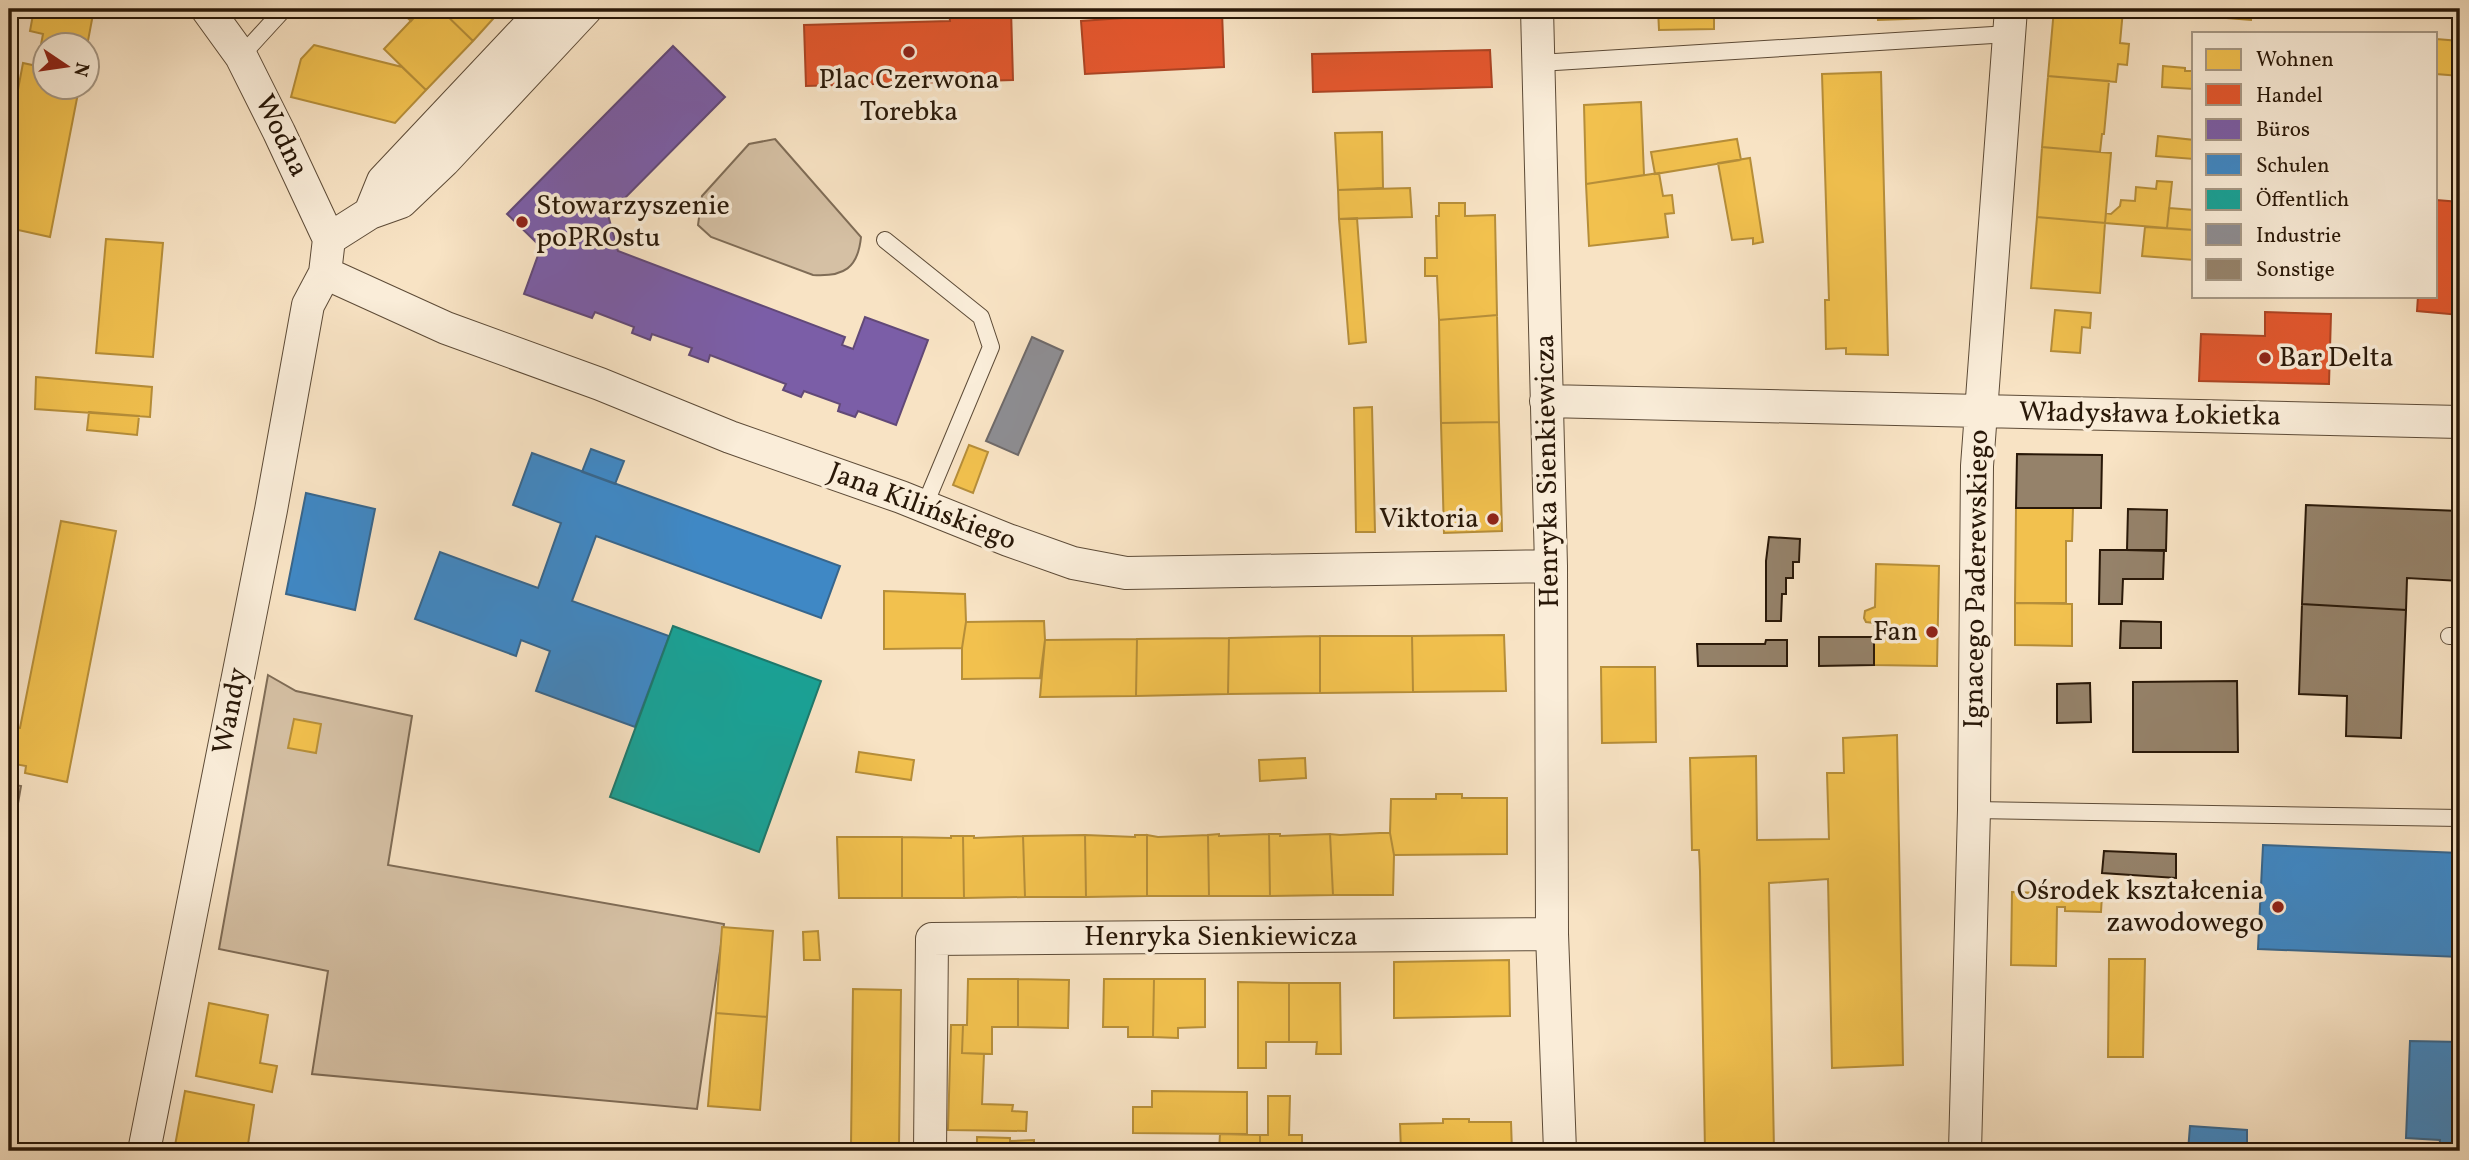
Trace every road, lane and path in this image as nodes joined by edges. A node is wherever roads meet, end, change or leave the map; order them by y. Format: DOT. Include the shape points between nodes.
graph roads {
  1 [pos="207,9"];
  2 [pos="284,9"];
  3 [pos="545,9"];
  4 [pos="586,9"];
  5 [pos="1537,9"];
  6 [pos="2010,21"];
  7 [pos="241,56"];
  8 [pos="1539,63"];
  9 [pos="370,213"];
  10 [pos="329,239"];
  11 [pos="885,240"];
  12 [pos="326,273"];
  13 [pos="1546,401"];
  14 [pos="1980,411"];
  15 [pos="2460,422"];
  16 [pos="924,508"];
  17 [pos="1551,566"];
  18 [pos="1974,810"];
  19 [pos="2460,818"];
  20 [pos="1552,934"];
  21 [pos="144,1151"];
  22 [pos="930,1151"];
  23 [pos="1560,1151"];
  24 [pos="1965,1151"];
  1 -- 7 [label="street, Wodna"];
  2 -- 7 [label="lane"];
  3 -- 9 [label="street" via="383,181"];
  4 -- 9 [label="street" via="410,194"];
  5 -- 8 [label="street, Henryka Sienkiewicza"];
  6 -- 8 [label="lane"];
  6 -- 14 [label="street, Ignacego Paderewskiego"];
  7 -- 10 [label="street, Wodna"];
  8 -- 13 [label="street, Henryka Sienkiewicza"];
  9 -- 10 [label="street"];
  10 -- 12 [label="street, Wodna"];
  11 -- 16 [label="lane" via="981,317 991,346"];
  12 -- 16 [label="street, Jana Kilińskiego" via="446,328"];
  12 -- 21 [label="street, Wandy" via="308,305"];
  13 -- 14 [label="street, Władysława Łokietka"];
  13 -- 17 [label="street, Henryka Sienkiewicza"];
  14 -- 15 [label="street, Władysława Łokietka"];
  14 -- 18 [label="street, Ignacego Paderewskiego"];
  16 -- 17 [label="street, Jana Kilińskiego" via="1073,563 1126,573"];
  17 -- 20 [label="street, Henryka Sienkiewicza"];
  18 -- 19 [label="lane"];
  18 -- 24 [label="street, Ignacego Paderewskiego"];
  20 -- 22 [label="street, Henryka Sienkiewicza" via="932,939"];
  20 -- 23 [label="street, Henryka Sienkiewicza"];
}
